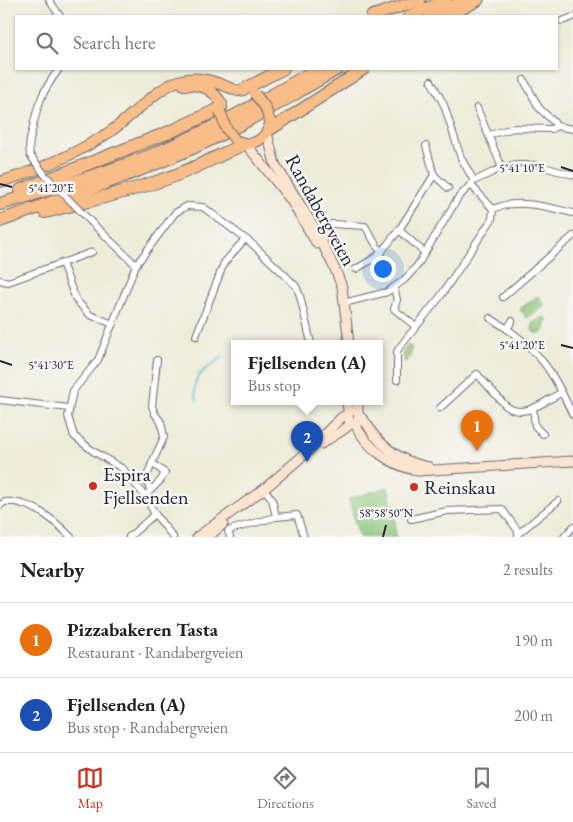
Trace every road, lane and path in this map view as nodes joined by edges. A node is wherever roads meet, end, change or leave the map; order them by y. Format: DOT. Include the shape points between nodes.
graph roads {
  1 [pos="49,0"];
  2 [pos="420,0"];
  3 [pos="446,0"];
  4 [pos="466,0"];
  5 [pos="478,0"];
  6 [pos="59,15"];
  7 [pos="375,15"];
  8 [pos="411,15"];
  9 [pos="432,15"];
  10 [pos="451,15"];
  11 [pos="573,17"];
  12 [pos="562,21"];
  13 [pos="58,70"];
  14 [pos="281,70"];
  15 [pos="316,70"];
  16 [pos="336,70"];
  17 [pos="362,70"];
  18 [pos="524,80"];
  19 [pos="431,81"];
  20 [pos="166,88"];
  21 [pos="240,90"];
  22 [pos="298,92"];
  23 [pos="221,108"];
  24 [pos="478,108"];
  25 [pos="556,126"];
  26 [pos="268,128"];
  27 [pos="573,129"];
  28 [pos="489,135"];
  29 [pos="242,142"];
  30 [pos="426,146"];
  31 [pos="502,168"];
  32 [pos="434,175"];
  33 [pos="573,175"];
  34 [pos="0,182"];
  35 [pos="472,183"];
  36 [pos="448,188"];
  37 [pos="0,198"];
  38 [pos="0,204"];
  39 [pos="493,209"];
  40 [pos="573,212"];
  41 [pos="0,221"];
  42 [pos="332,224"];
  43 [pos="0,226"];
  44 [pos="399,230"];
  45 [pos="573,236"];
  46 [pos="245,239"];
  47 [pos="92,252"];
  48 [pos="381,252"];
  49 [pos="425,253"];
  50 [pos="62,263"];
  51 [pos="136,265"];
  52 [pos="356,270"];
  53 [pos="0,280"];
  54 [pos="394,287"];
  55 [pos="503,297"];
  56 [pos="344,303"];
  57 [pos="490,318"];
  58 [pos="512,321"];
  59 [pos="112,324"];
  60 [pos="416,327"];
  61 [pos="507,329"];
  62 [pos="196,336"];
  63 [pos="310,340"];
  64 [pos="349,340"];
  65 [pos="157,360"];
  66 [pos="397,380"];
  67 [pos="561,393"];
  68 [pos="0,400"];
  69 [pos="348,405"];
  70 [pos="357,405"];
  71 [pos="68,408"];
  72 [pos="440,408"];
  73 [pos="533,408"];
  74 [pos="573,416"];
  75 [pos="353,417"];
  76 [pos="543,434"];
  77 [pos="573,461"];
  78 [pos="152,463"];
  79 [pos="150,489"];
  80 [pos="264,489"];
  81 [pos="145,496"];
  82 [pos="250,500"];
  83 [pos="558,501"];
  84 [pos="0,506"];
  85 [pos="155,514"];
  86 [pos="276,517"];
  87 [pos="411,519"];
  88 [pos="573,527"];
  89 [pos="519,535"];
  90 [pos="71,537"];
  91 [pos="129,537"];
  92 [pos="173,537"];
  93 [pos="197,537"];
  94 [pos="208,537"];
  95 [pos="230,537"];
  96 [pos="304,537"];
  97 [pos="564,537"];
  1 -- 6 [label="street"];
  2 -- 7 [label="highway"];
  3 -- 8 [label="highway"];
  4 -- 9 [label="highway"];
  5 -- 10 [label="highway"];
  11 -- 12 [label="street"];
  13 -- 51 [label="street, bridge" via="38,101 30,155 45,175"];
  14 -- 21 [label="highway"];
  15 -- 38 [label="highway" via="240,114 178,144 106,172"];
  16 -- 22 [label="highway"];
  17 -- 26 [label="highway"];
  18 -- 25 [label="street" via="539,108"];
  19 -- 35 [label="street" via="444,104"];
  20 -- 21 [label="main road" via="193,78"];
  20 -- 23 [label="main road" via="204,87 216,95"];
  20 -- 34 [label="main road" via="89,145"];
  21 -- 23 [label="main road" via="229,95"];
  21 -- 26 [label="main road, bridge" via="255,94 265,106"];
  22 -- 41 [label="highway" via="244,123 182,152"];
  23 -- 29 [label="main road, bridge" via="226,128"];
  23 -- 37 [label="highway" via="172,131"];
  24 -- 28 [label="street"];
  25 -- 27 [label="street"];
  25 -- 28 [label="street" via="552,130 514,128"];
  26 -- 29 [label="main road" via="259,140"];
  26 -- 56 [label="main road, Randabergveien" via="275,164 331,258"];
  28 -- 31 [label="street"];
  29 -- 43 [label="highway" via="186,171 154,183"];
  29 -- 56 [label="main road, Randabergveien" via="285,193 309,230 331,270"];
  30 -- 32 [label="street"];
  31 -- 33 [label="street" via="536,165"];
  31 -- 35 [label="street"];
  32 -- 36 [label="street"];
  32 -- 44 [label="street"];
  35 -- 39 [label="street"];
  35 -- 49 [label="street" via="458,198"];
  39 -- 40 [label="street" via="538,204"];
  39 -- 60 [label="street" via="492,219 458,272"];
  42 -- 48 [label="street" via="365,226"];
  44 -- 48 [label="street"];
  44 -- 49 [label="street"];
  45 -- 55 [label="street"];
  46 -- 51 [label="street" via="203,206 188,206 174,213"];
  46 -- 62 [label="street" via="224,263"];
  46 -- 63 [label="street" via="296,286"];
  47 -- 50 [label="street"];
  48 -- 52 [label="street"];
  49 -- 54 [label="street" via="411,273"];
  50 -- 53 [label="street" via="8,282"];
  50 -- 59 [label="street" via="76,300 90,315"];
  51 -- 59 [label="street"];
  54 -- 56 [label="street" via="387,292"];
  54 -- 60 [label="street" via="397,300 394,309"];
  56 -- 64 [label="main road, Randabergveien"];
  57 -- 61 [label="street"];
  58 -- 61 [label="street"];
  59 -- 71 [label="street" via="98,360 73,391"];
  60 -- 66 [label="street" via="397,352"];
  61 -- 67 [label="street" via="542,362"];
  65 -- 78 [label="street" via="152,406 161,422 164,437"];
  67 -- 73 [label="street"];
  67 -- 74 [label="street"];
  68 -- 71 [label="street"];
  69 -- 75 [label="main road"];
  70 -- 75 [label="main road"];
  71 -- 81 [label="street" via="69,425 74,436 123,469"];
  72 -- 73 [label="street" via="448,405 477,374 510,410 520,412"];
  73 -- 76 [label="street" via="535,426"];
  75 -- 77 [label="main road" via="368,443 403,467 425,471"];
  75 -- 80 [label="main road" via="342,417"];
  78 -- 79 [label="street" via="146,478"];
  78 -- 79 [label="street" via="165,473"];
  79 -- 81 [label="street"];
  80 -- 82 [label="main road"];
  80 -- 86 [label="street" via="272,499"];
  81 -- 85 [label="street"];
  82 -- 93 [label="main road"];
  82 -- 94 [label="main road"];
  83 -- 89 [label="street"];
  84 -- 90 [label="street" via="14,501 32,507 49,516"];
  85 -- 91 [label="street"];
  85 -- 92 [label="street"];
  86 -- 95 [label="street" via="228,531"];
  86 -- 96 [label="street" via="297,515"];
  87 -- 89 [label="street" via="447,511 502,509"];
  88 -- 97 [label="street"];
}
